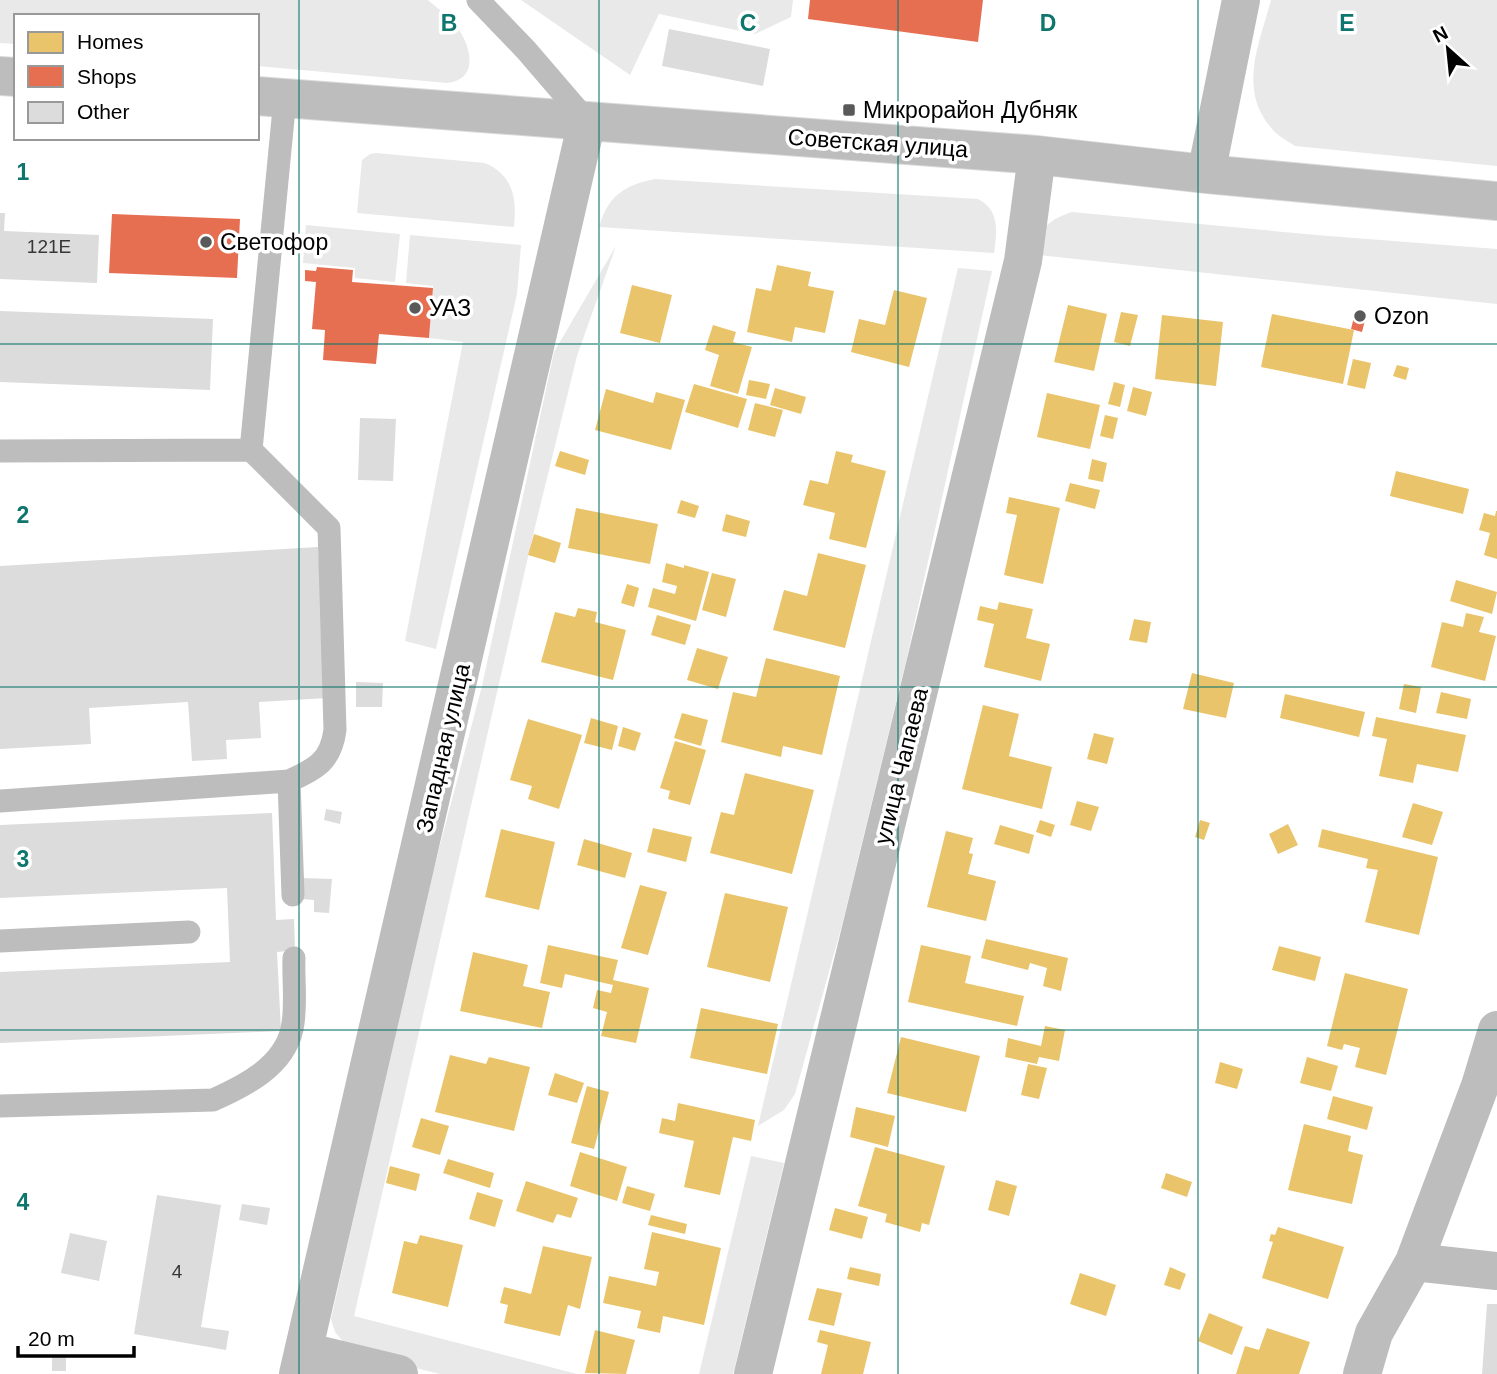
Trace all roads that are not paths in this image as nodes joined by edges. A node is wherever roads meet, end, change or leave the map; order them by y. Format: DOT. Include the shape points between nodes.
graph roads {
  1 [pos="478,0"];
  2 [pos="1241,0"];
  3 [pos="271,97"];
  4 [pos="587,121"];
  5 [pos="1037,155"];
  6 [pos="1206,174"];
  7 [pos="1497,201"];
  8 [pos="251,450"];
  9 [pos="0,451"];
  10 [pos="289,781"];
  11 [pos="0,801"];
  12 [pos="293,895"];
  13 [pos="189,932"];
  14 [pos="0,942"];
  15 [pos="294,958"];
  16 [pos="1497,1030"];
  17 [pos="0,1106"];
  18 [pos="1414,1262"];
  19 [pos="1497,1271"];
  20 [pos="301,1362"];
  21 [pos="398,1374"];
  22 [pos="753,1374"];
  23 [pos="1362,1374"];
  1 -- 4 [label="lane"];
  2 -- 6 [label="street"];
  3 -- 4 [label="street, Советская улица"];
  3 -- 8 [label="lane"];
  4 -- 5 [label="street, Советская улица"];
  4 -- 20 [label="street, Западная улица"];
  5 -- 6 [label="street, Советская улица"];
  5 -- 22 [label="street, улица Чапаева" via="1023,261"];
  6 -- 7 [label="street, Советская улица"];
  8 -- 9 [label="lane"];
  8 -- 10 [label="lane" via="329,528 333,745 308,773"];
  10 -- 11 [label="lane"];
  10 -- 12 [label="lane"];
  13 -- 14 [label="lane"];
  15 -- 17 [label="lane" via="293,1028 288,1043 265,1070 230,1093 213,1100"];
  16 -- 18 [label="street"];
  18 -- 19 [label="street"];
  18 -- 23 [label="street" via="1374,1333"];
  20 -- 21 [label="street"];
}
